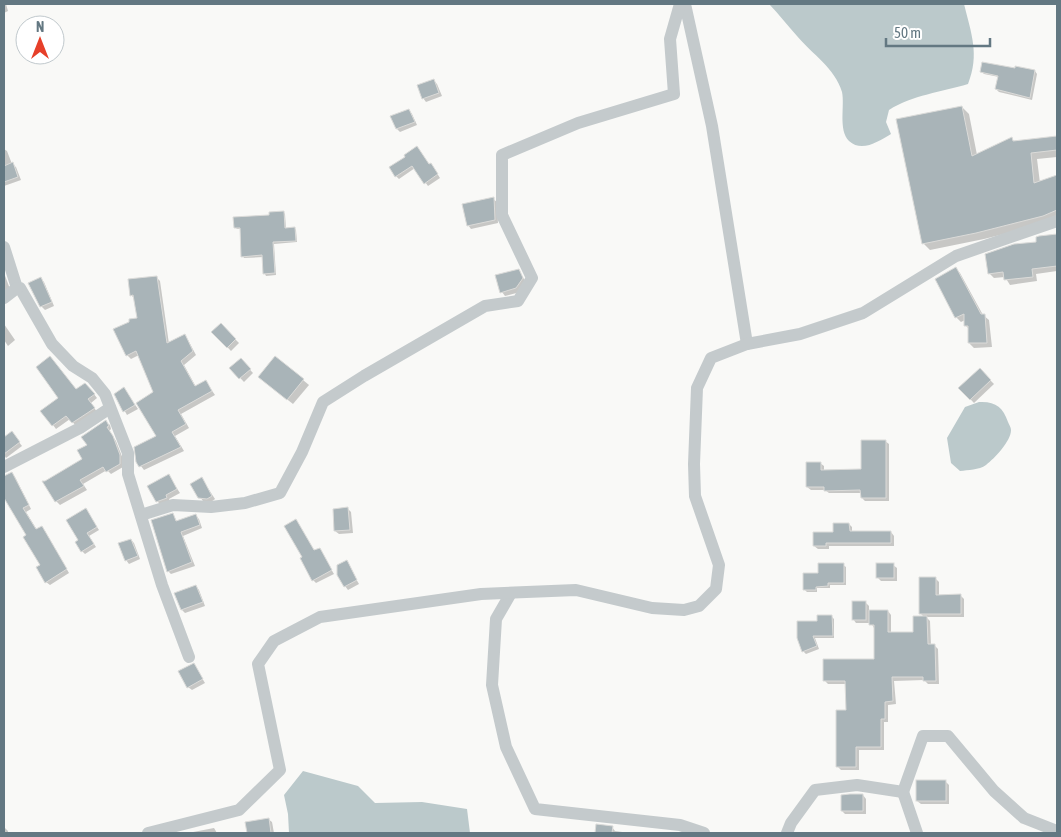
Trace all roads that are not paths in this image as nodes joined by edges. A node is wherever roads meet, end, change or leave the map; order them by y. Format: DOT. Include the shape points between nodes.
graph roads {
  1 [pos="680,4"];
  2 [pos="685,4"];
  3 [pos="1057,221"];
  4 [pos="4,247"];
  5 [pos="18,288"];
  6 [pos="4,298"];
  7 [pos="746,344"];
  8 [pos="110,408"];
  9 [pos="4,467"];
  10 [pos="141,516"];
  11 [pos="511,593"];
  12 [pos="189,657"];
  13 [pos="904,792"];
  14 [pos="1057,831"];
  15 [pos="148,833"];
  16 [pos="704,833"];
  17 [pos="787,833"];
  18 [pos="918,833"];
  1 -- 10 [label="street" via="670,39 674,94 578,123 502,155 502,216 532,278 518,301 485,306 323,402 280,493 246,503 173,505"];
  2 -- 7 [label="street" via="712,126"];
  3 -- 7 [label="street" via="956,256 863,313 800,334"];
  4 -- 5 [label="street"];
  5 -- 6 [label="street"];
  5 -- 8 [label="street" via="52,344 73,366 92,378 105,394"];
  7 -- 11 [label="street" via="711,358 697,388 695,496 719,565 716,589 699,606 684,610 652,608 576,590"];
  8 -- 9 [label="street" via="80,428"];
  8 -- 10 [label="street" via="128,453 128,474"];
  10 -- 12 [label="street" via="162,586"];
  11 -- 15 [label="street" via="481,594 320,617 274,641 258,664 280,770 239,810"];
  11 -- 16 [label="street" via="496,619 492,685 506,747 535,809 680,825"];
  13 -- 14 [label="street" via="923,736 948,736 994,791 1024,818"];
  13 -- 17 [label="street" via="857,785 815,790"];
  13 -- 18 [label="street"];
}
